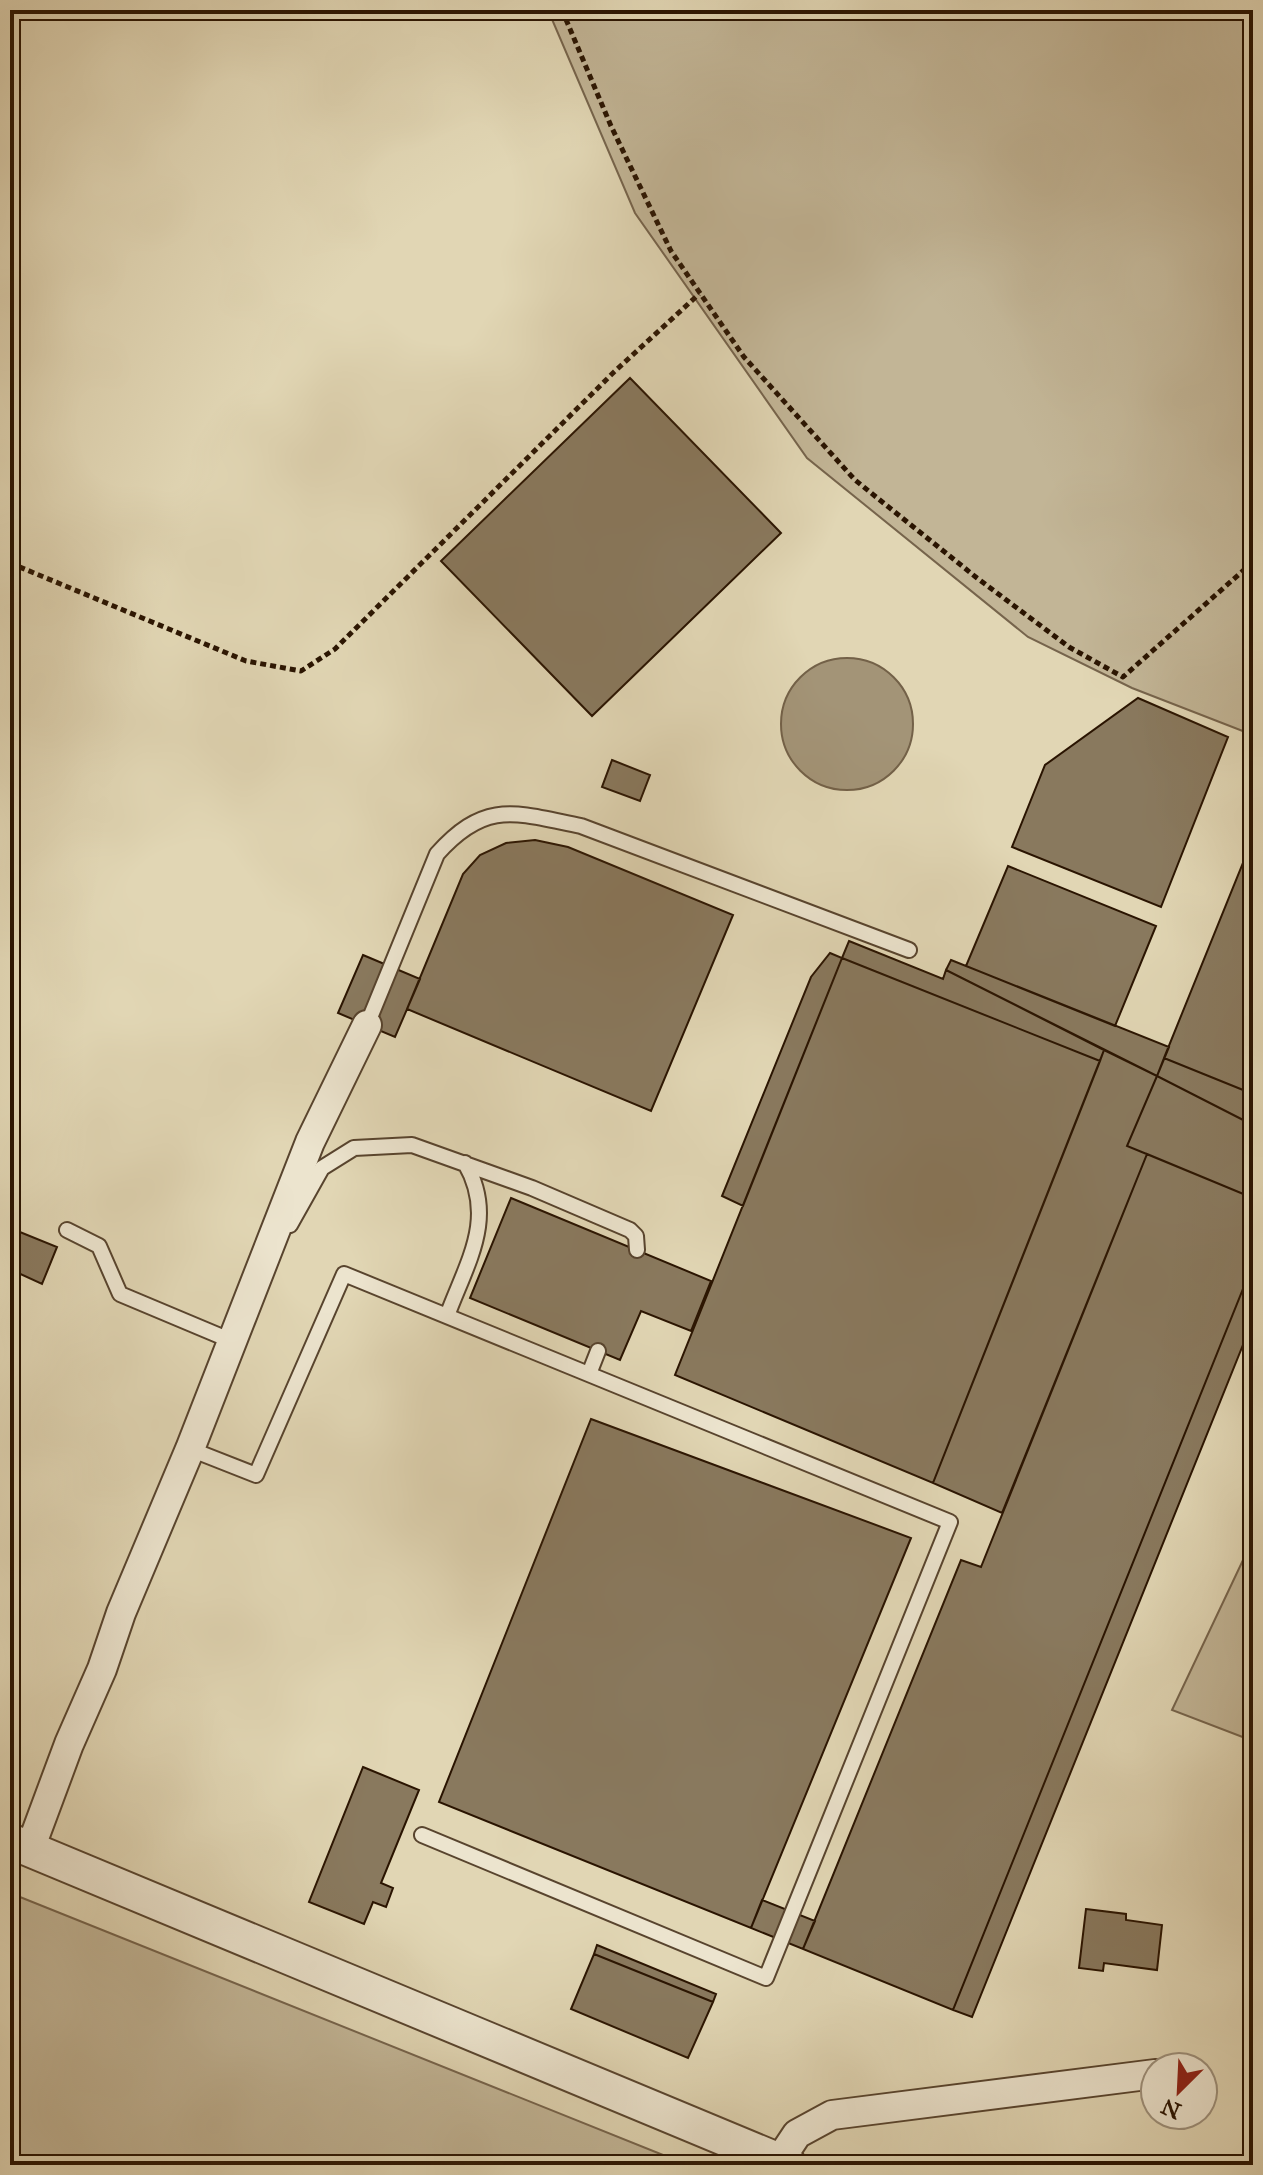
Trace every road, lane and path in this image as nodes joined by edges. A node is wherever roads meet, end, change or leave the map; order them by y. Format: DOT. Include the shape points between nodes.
graph roads {
  1 [pos="562,10"];
  2 [pos="699,294"];
  3 [pos="1253,562"];
  4 [pos="10,563"];
  5 [pos="909,950"];
  6 [pos="367,1025"];
  7 [pos="465,1163"];
  8 [pos="67,1230"];
  9 [pos="637,1250"];
  10 [pos="245,1306"];
  11 [pos="447,1316"];
  12 [pos="232,1341"];
  13 [pos="598,1351"];
  14 [pos="589,1374"];
  15 [pos="190,1449"];
  16 [pos="422,1835"];
  17 [pos="20,1845"];
  18 [pos="1139,2076"];
  19 [pos="784,2163"];
  1 -- 2 [label="path" via="671,251"];
  2 -- 3 [label="path" via="744,357 855,480 1069,647 1123,677"];
  2 -- 4 [label="path" via="335,649 301,671 246,661"];
  5 -- 6 [label="lane" via="581,826 496,813 457,832 437,854"];
  6 -- 10 [label="street" via="310,1142"];
  7 -- 9 [label="lane" via="630,1230"];
  7 -- 10 [label="lane" via="412,1145 354,1148 322,1168"];
  7 -- 11 [label="lane" via="476,1182 480,1220"];
  8 -- 12 [label="lane" via="99,1246 120,1294"];
  10 -- 12 [label="street"];
  11 -- 14 [label="lane"];
  11 -- 15 [label="lane" via="344,1274 256,1475"];
  12 -- 15 [label="street"];
  13 -- 14 [label="lane"];
  14 -- 16 [label="lane" via="950,1522 766,1978"];
  15 -- 17 [label="street" via="102,1669"];
  17 -- 19 [label="street"];
  18 -- 19 [label="street" via="832,2115 797,2134"];
}
